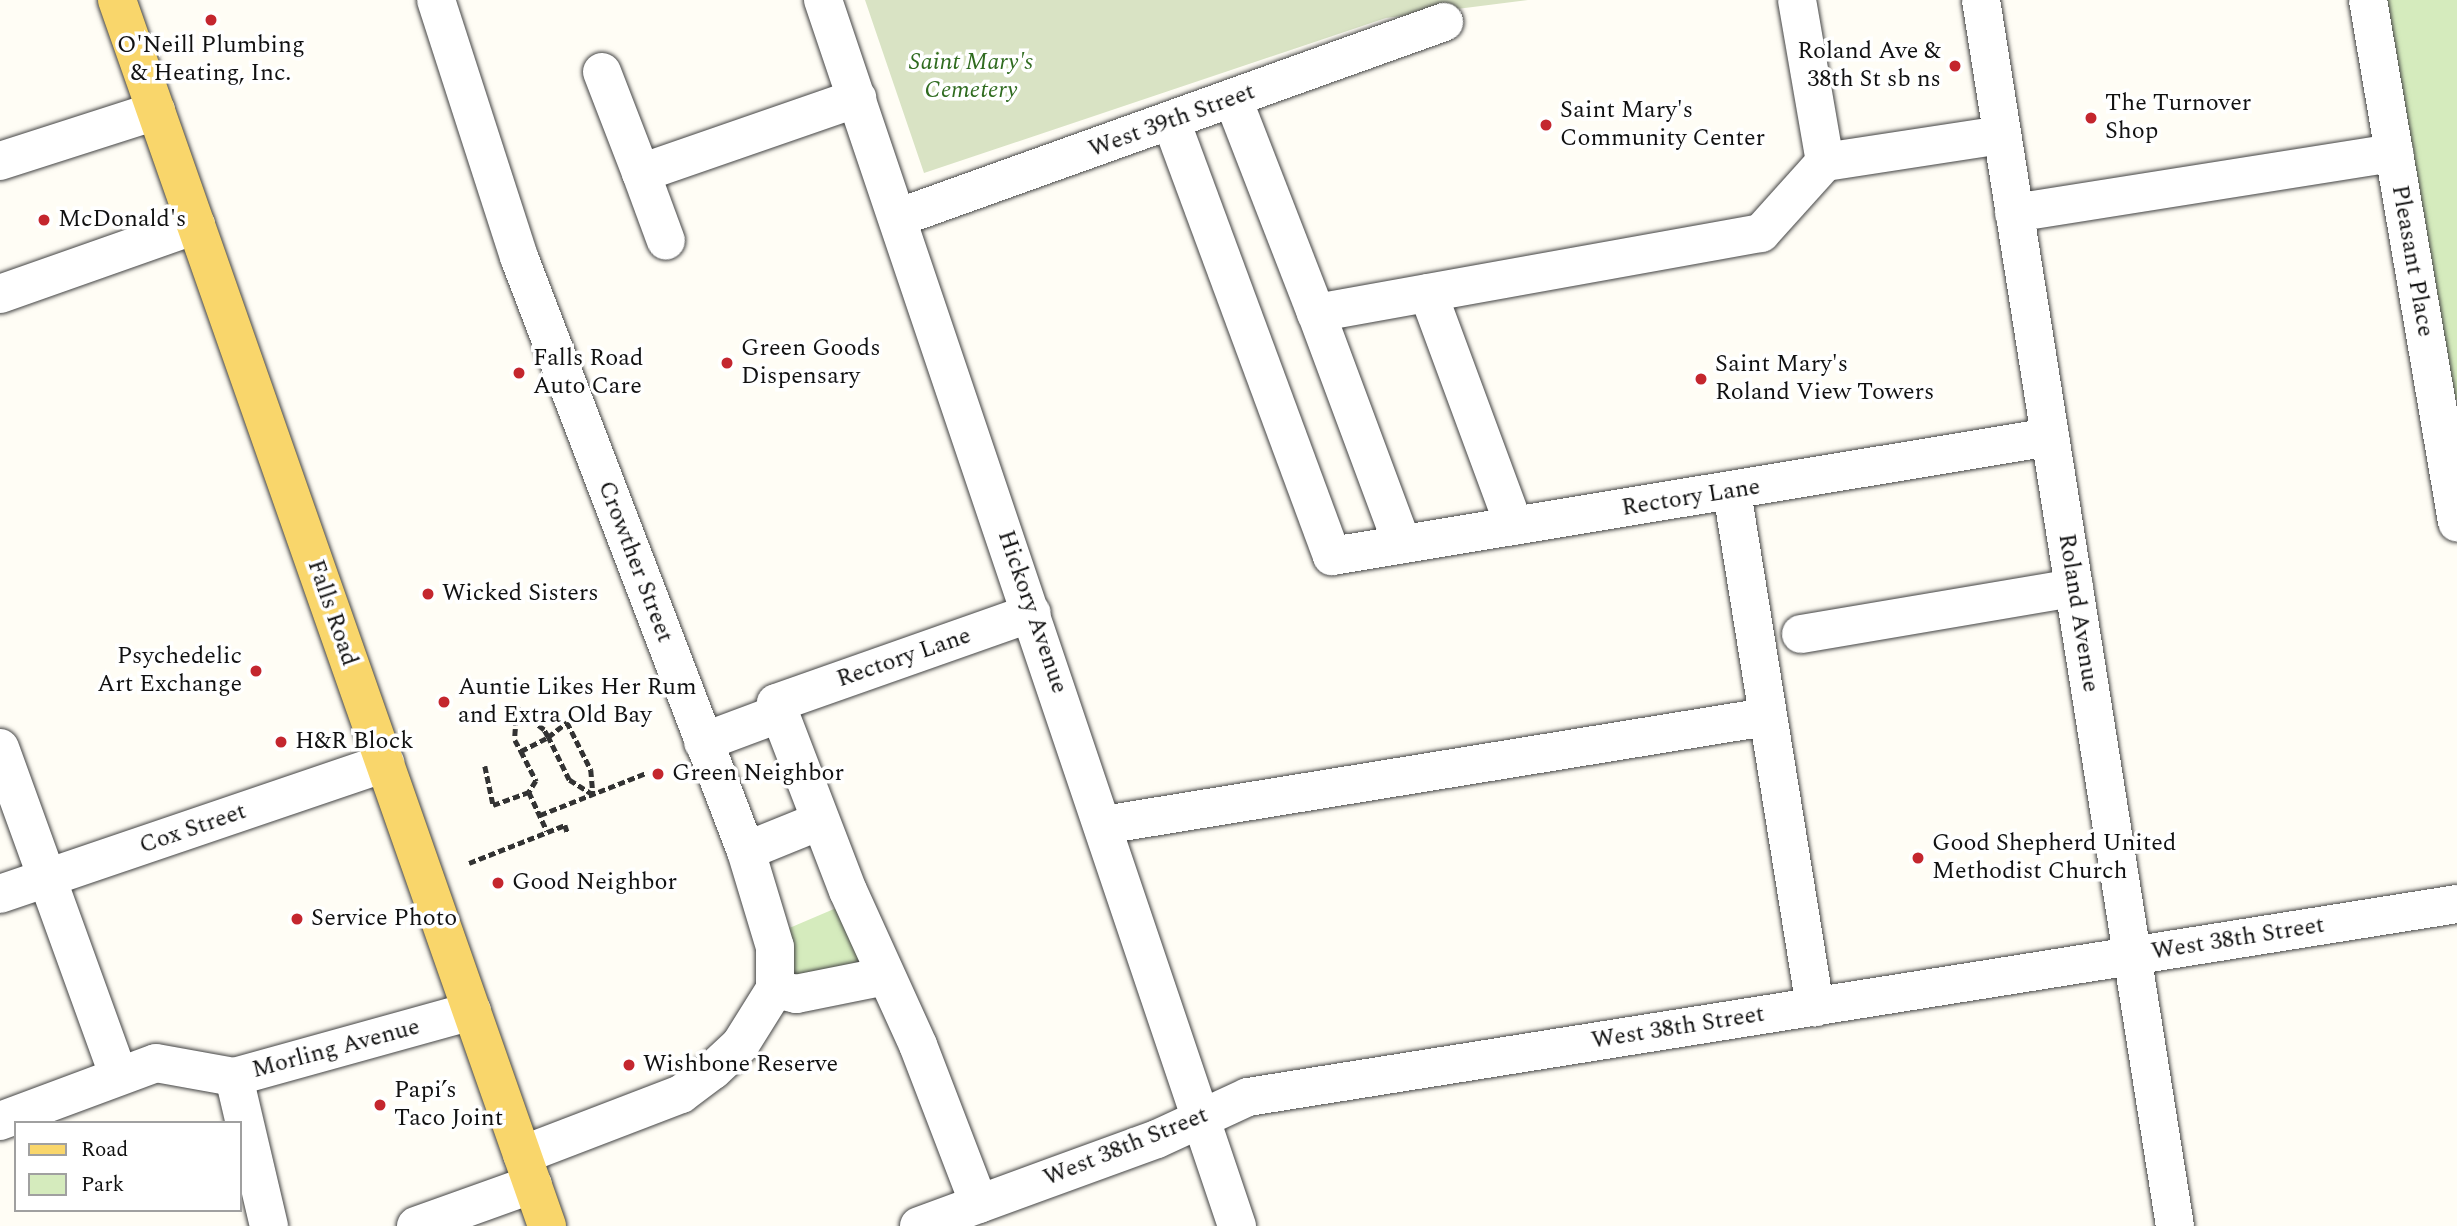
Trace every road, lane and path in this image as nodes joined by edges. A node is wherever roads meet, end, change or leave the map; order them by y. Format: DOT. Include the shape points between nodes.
graph roads {
  1 [pos="117,0"];
  2 [pos="436,0"];
  3 [pos="823,0"];
  4 [pos="1797,0"];
  5 [pos="1980,0"];
  6 [pos="2368,0"];
  7 [pos="1444,22"];
  8 [pos="602,72"];
  9 [pos="858,98"];
  10 [pos="1233,99"];
  11 [pos="156,111"];
  12 [pos="1171,121"];
  13 [pos="2002,135"];
  14 [pos="2394,153"];
  15 [pos="0,161"];
  16 [pos="1825,162"];
  17 [pos="641,173"];
  18 [pos="2014,213"];
  19 [pos="900,217"];
  20 [pos="196,225"];
  21 [pos="666,241"];
  22 [pos="1427,293"];
  23 [pos="0,294"];
  24 [pos="1314,307"];
  25 [pos="2050,438"];
  26 [pos="1732,492"];
  27 [pos="2457,522"];
  28 [pos="1514,526"];
  29 [pos="1402,544"];
  30 [pos="2074,589"];
  31 [pos="1032,613"];
  32 [pos="1801,634"];
  33 [pos="777,708"];
  34 [pos="1766,717"];
  35 [pos="548,737"];
  36 [pos="703,741"];
  37 [pos="0,748"];
  38 [pos="521,751"];
  39 [pos="385,763"];
  40 [pos="485,766"];
  41 [pos="646,773"];
  42 [pos="529,792"];
  43 [pos="593,795"];
  44 [pos="540,815"];
  45 [pos="820,821"];
  46 [pos="1104,825"];
  47 [pos="547,831"];
  48 [pos="568,834"];
  49 [pos="747,851"];
  50 [pos="469,863"];
  51 [pos="46,880"];
  52 [pos="0,894"];
  53 [pos="2457,904"];
  54 [pos="2133,956"];
  55 [pos="885,976"];
  56 [pos="775,989"];
  57 [pos="1815,1007"];
  58 [pos="472,1011"];
  59 [pos="119,1076"];
  60 [pos="234,1077"];
  61 [pos="1202,1117"];
  62 [pos="0,1121"];
  63 [pos="527,1170"];
  64 [pos="979,1204"];
  65 [pos="269,1226"];
  66 [pos="416,1226"];
  67 [pos="547,1226"];
  68 [pos="919,1226"];
  69 [pos="1237,1226"];
  70 [pos="2175,1226"];
  1 -- 11 [label="main road, Falls Road"];
  2 -- 36 [label="street, Crowther Street" via="519,257"];
  3 -- 9 [label="street, Hickory Avenue"];
  4 -- 16 [label="street"];
  5 -- 13 [label="street, Roland Avenue"];
  6 -- 14 [label="street, Pleasant Place"];
  7 -- 10 [label="street, West 39th Street"];
  8 -- 17 [label="street"];
  9 -- 17 [label="street"];
  9 -- 19 [label="street, Hickory Avenue"];
  10 -- 12 [label="street, West 39th Street"];
  10 -- 24 [label="street"];
  11 -- 15 [label="street"];
  11 -- 20 [label="main road, Falls Road"];
  12 -- 19 [label="street, West 39th Street"];
  12 -- 29 [label="street, Rectory Lane" via="1332,556"];
  13 -- 16 [label="street"];
  13 -- 18 [label="street, Roland Avenue"];
  14 -- 18 [label="street"];
  14 -- 27 [label="street, Pleasant Place"];
  16 -- 22 [label="street" via="1761,233"];
  17 -- 21 [label="street"];
  18 -- 25 [label="street, Roland Avenue"];
  19 -- 31 [label="street, Hickory Avenue"];
  20 -- 23 [label="street"];
  20 -- 39 [label="main road, Falls Road"];
  22 -- 24 [label="street" via="1316,313"];
  22 -- 28 [label="street"];
  24 -- 29 [label="street"];
  25 -- 26 [label="street, Rectory Lane"];
  25 -- 30 [label="street, Roland Avenue"];
  26 -- 28 [label="street, Rectory Lane"];
  26 -- 34 [label="street"];
  28 -- 29 [label="street, Rectory Lane"];
  30 -- 32 [label="street"];
  30 -- 54 [label="street, Roland Avenue"];
  31 -- 33 [label="street, Rectory Lane"];
  31 -- 46 [label="street, Hickory Avenue"];
  33 -- 36 [label="street, Rectory Lane"];
  33 -- 45 [label="street"];
  34 -- 46 [label="street"];
  34 -- 57 [label="street"];
  35 -- 38 [label="path"];
  35 -- 38 [label="path" via="517,708 515,740"];
  35 -- 43 [label="path" via="569,780"];
  35 -- 43 [label="path" via="567,722 591,770"];
  36 -- 49 [label="street, Crowther Street"];
  37 -- 51 [label="street"];
  38 -- 42 [label="path" via="536,781"];
  39 -- 51 [label="street, Cox Street"];
  39 -- 58 [label="main road, Falls Road"];
  40 -- 42 [label="path" via="493,805"];
  41 -- 43 [label="path"];
  42 -- 44 [label="path"];
  43 -- 44 [label="path"];
  44 -- 47 [label="path"];
  45 -- 49 [label="street"];
  45 -- 55 [label="street"];
  46 -- 61 [label="street, Hickory Avenue"];
  47 -- 48 [label="path" via="565,825"];
  47 -- 50 [label="path"];
  49 -- 56 [label="street, Crowther Street" via="775,947"];
  51 -- 52 [label="street, Cox Street"];
  51 -- 59 [label="street"];
  53 -- 54 [label="street, West 38th Street"];
  54 -- 57 [label="street, West 38th Street"];
  54 -- 70 [label="street, Roland Avenue"];
  55 -- 56 [label="street" via="796,994"];
  55 -- 64 [label="street" via="918,1045"];
  56 -- 63 [label="street" via="740,1045 681,1094"];
  57 -- 61 [label="street, West 38th Street" via="1248,1097"];
  58 -- 60 [label="street, Morling Avenue"];
  58 -- 63 [label="main road, Falls Road"];
  59 -- 60 [label="street, Morling Avenue" via="156,1063"];
  59 -- 62 [label="street, Morling Avenue"];
  60 -- 65 [label="street"];
  61 -- 64 [label="street, West 38th Street" via="1157,1139"];
  61 -- 69 [label="street, Hickory Avenue"];
  63 -- 66 [label="street"];
  63 -- 67 [label="main road, Falls Road"];
  64 -- 68 [label="street, West 38th Street"];
}
